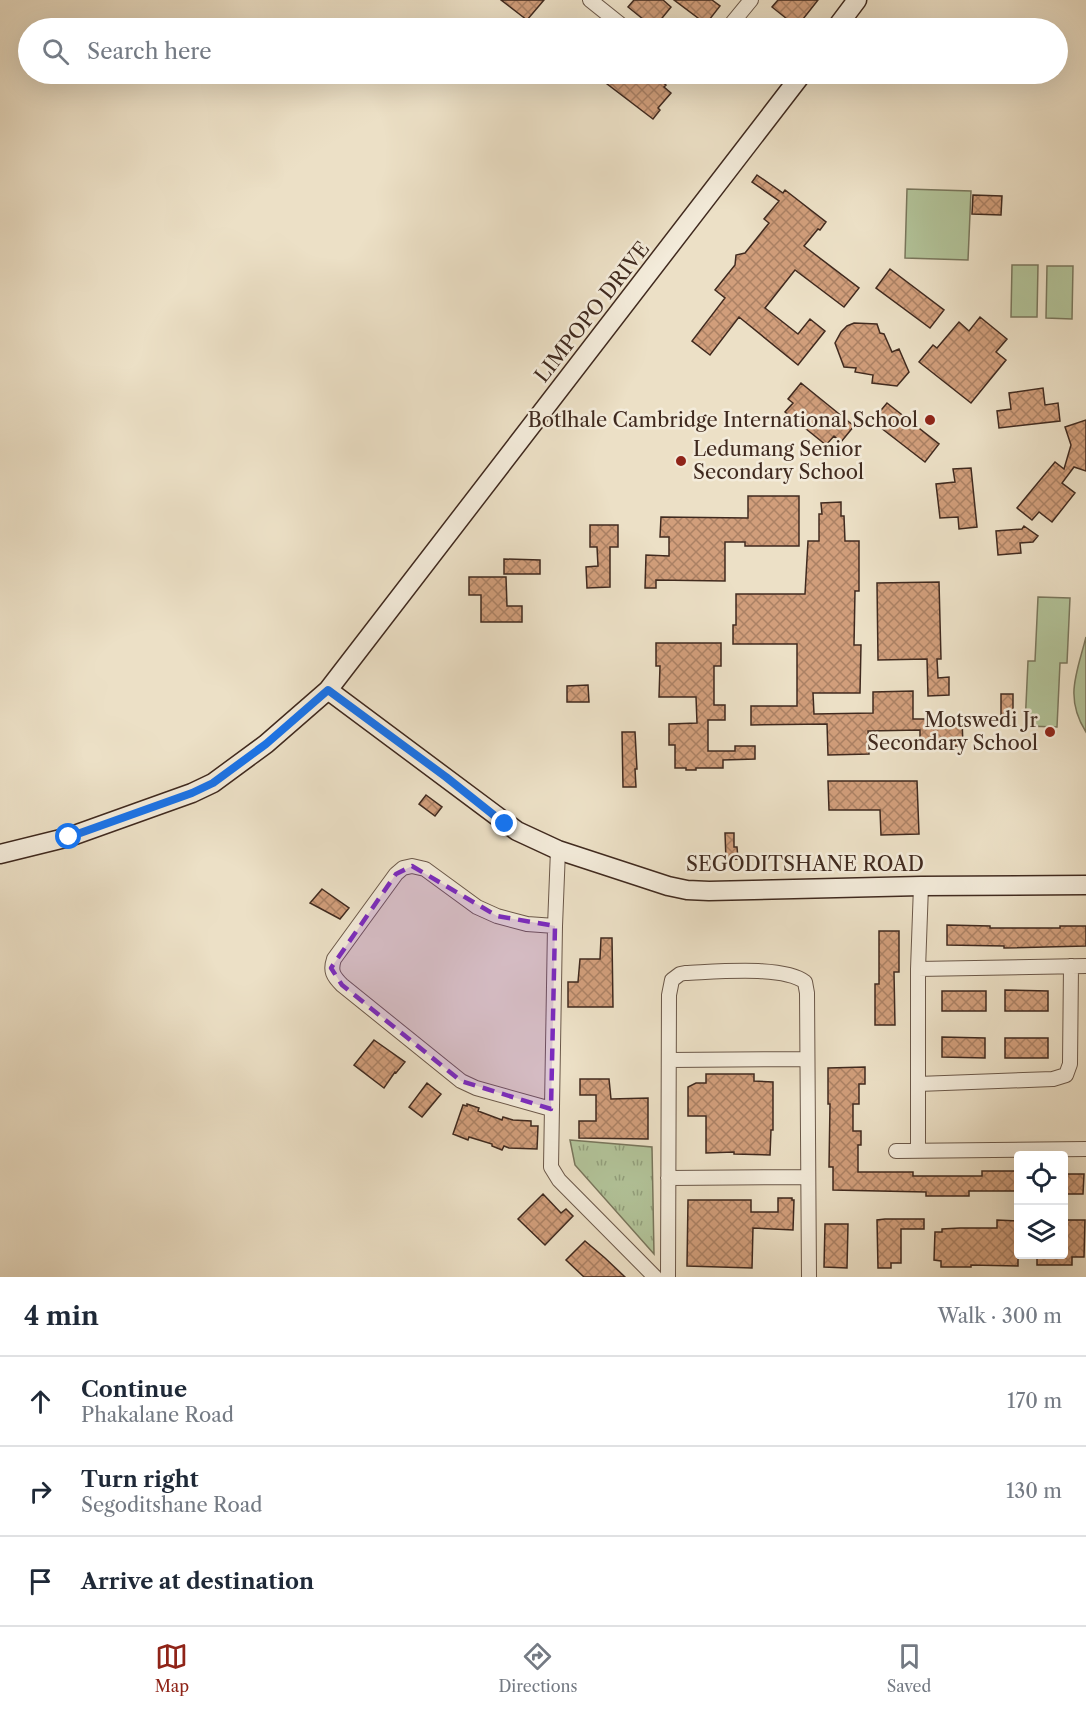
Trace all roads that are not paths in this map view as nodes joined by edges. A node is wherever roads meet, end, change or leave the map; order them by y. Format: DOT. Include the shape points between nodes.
graph roads {
  1 [pos="590,0"];
  2 [pos="751,0"];
  3 [pos="857,0"];
  4 [pos="605,5"];
  5 [pos="616,18"];
  6 [pos="736,18"];
  7 [pos="844,18"];
  8 [pos="794,84"];
  9 [pos="328,690"];
  10 [pos="558,850"];
  11 [pos="0,854"];
  12 [pos="1086,885"];
  13 [pos="921,886"];
  14 [pos="555,926"];
  15 [pos="1071,966"];
  16 [pos="1086,966"];
  17 [pos="918,969"];
  18 [pos="807,1059"];
  19 [pos="669,1060"];
  20 [pos="918,1084"];
  21 [pos="551,1109"];
  22 [pos="1086,1149"];
  23 [pos="896,1151"];
  24 [pos="918,1151"];
  25 [pos="807,1177"];
  26 [pos="668,1178"];
  27 [pos="655,1277"];
  28 [pos="668,1277"];
  29 [pos="809,1277"];
  1 -- 4 [label="street"];
  2 -- 6 [label="street"];
  3 -- 7 [label="street"];
  4 -- 5 [label="street"];
  8 -- 9 [label="street, LIMPOPO DRIVE"];
  9 -- 10 [label="street, SEGODITSHANE ROAD" via="505,824"];
  9 -- 11 [label="street, LIMPOPO DRIVE" via="266,744 213,783 69,837"];
  10 -- 13 [label="street, SEGODITSHANE ROAD" via="648,880 699,891"];
  10 -- 14 [label="street"];
  12 -- 13 [label="street, SEGODITSHANE ROAD"];
  13 -- 17 [label="street"];
  14 -- 21 [label="street"];
  14 -- 21 [label="street" via="496,916 425,869 412,866 396,874 331,968 342,985 461,1081"];
  15 -- 16 [label="street"];
  15 -- 17 [label="street"];
  15 -- 20 [label="street" via="1070,1064 1066,1075 1053,1079"];
  17 -- 20 [label="street"];
  18 -- 19 [label="street"];
  18 -- 19 [label="street" via="805,982 788,973 757,971 685,973 672,980"];
  18 -- 25 [label="street"];
  19 -- 26 [label="street"];
  20 -- 24 [label="street"];
  21 -- 27 [label="street" via="551,1167 559,1180"];
  22 -- 24 [label="street"];
  23 -- 24 [label="street"];
  25 -- 26 [label="street"];
  25 -- 29 [label="street"];
  26 -- 28 [label="street"];
}
